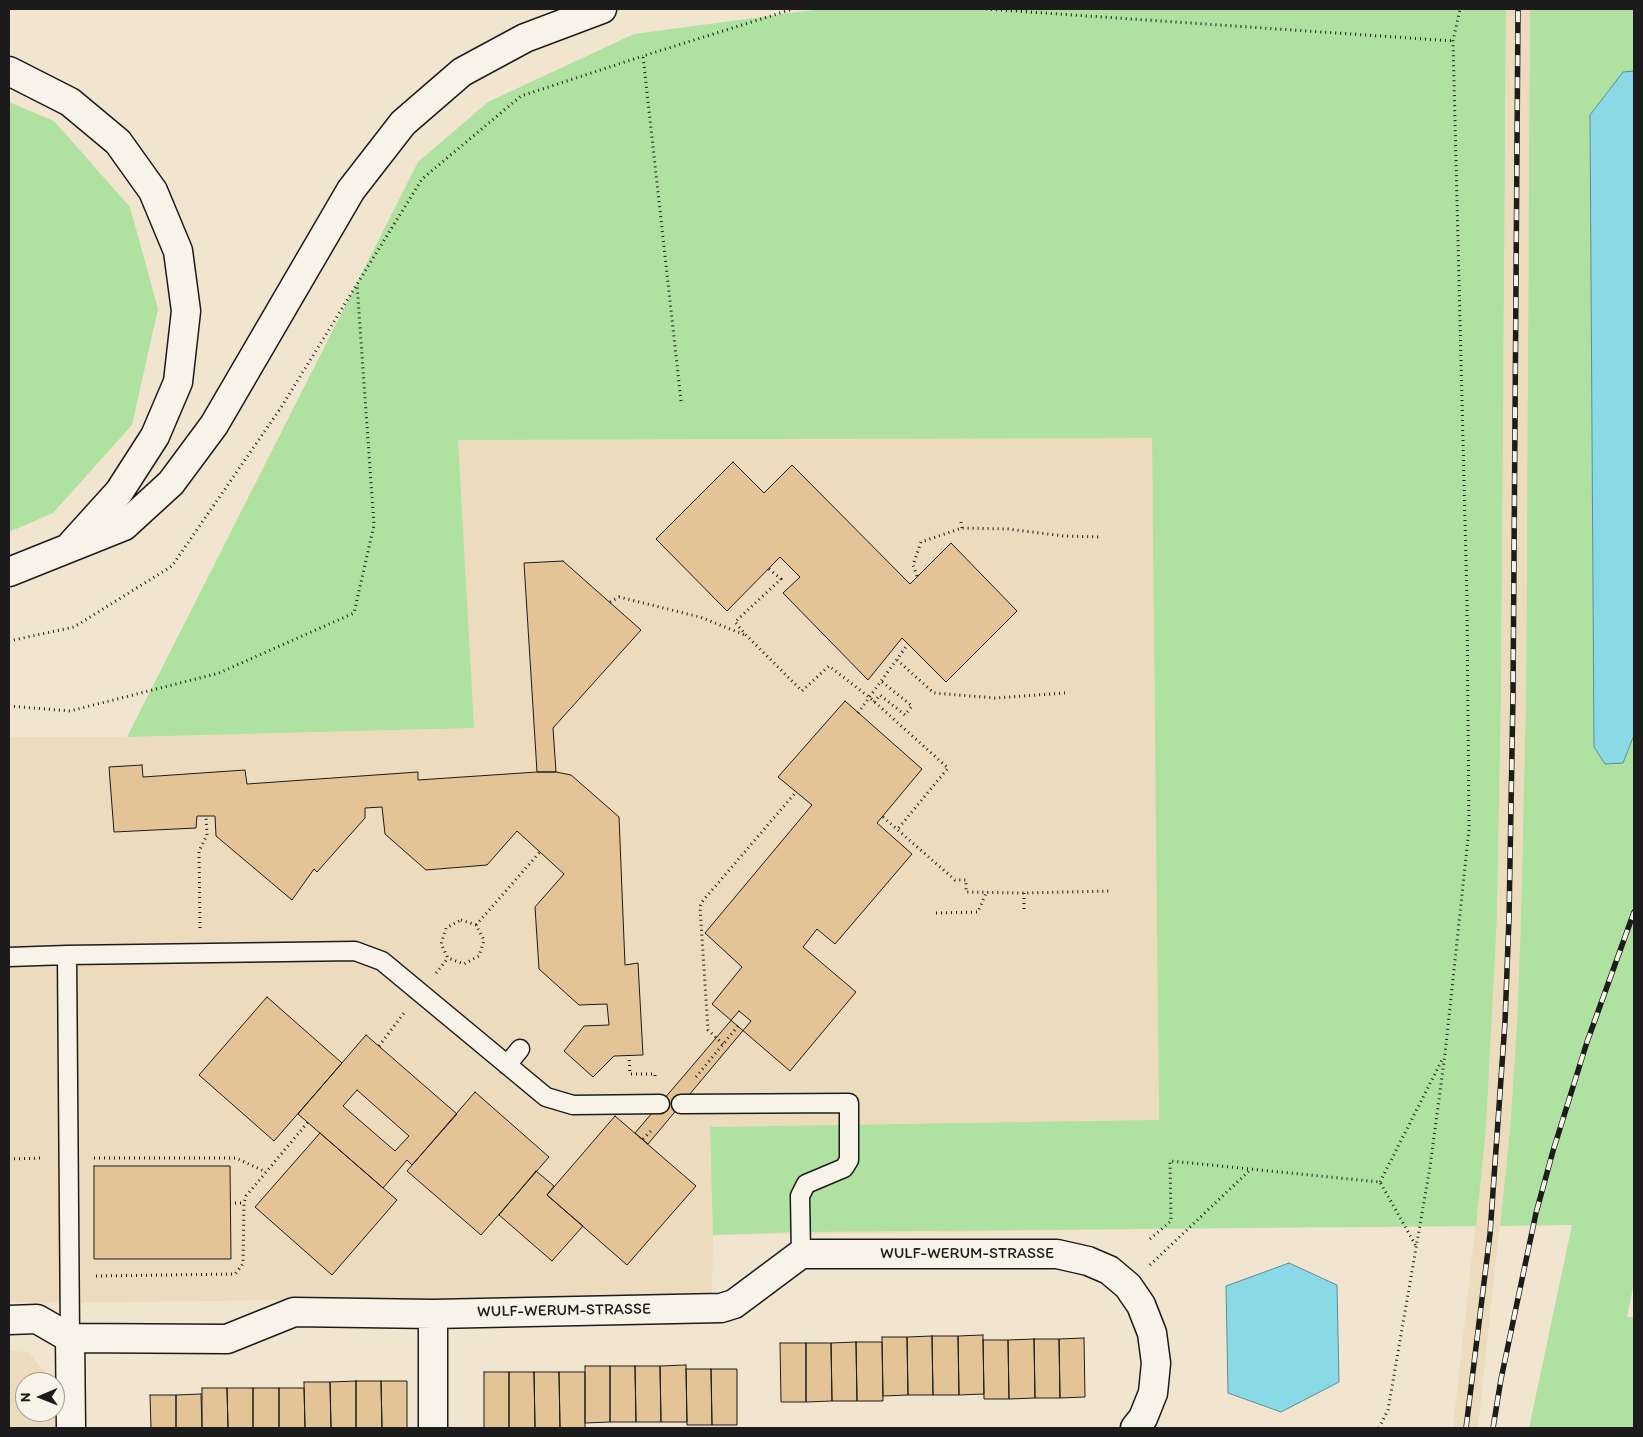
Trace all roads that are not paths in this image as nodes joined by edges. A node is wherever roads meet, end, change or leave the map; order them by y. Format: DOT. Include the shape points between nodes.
graph roads {
  1 [pos="602,9"];
  2 [pos="9,71"];
  3 [pos="69,547"];
  4 [pos="9,572"];
  5 [pos="67,955"];
  6 [pos="9,957"];
  7 [pos="520,1049"];
  8 [pos="507,1065"];
  9 [pos="660,1104"];
  10 [pos="681,1104"];
  11 [pos="801,1254"];
  12 [pos="433,1314"];
  13 [pos="9,1320"];
  14 [pos="70,1338"];
  15 [pos="71,1428"];
  16 [pos="433,1428"];
  17 [pos="1135,1428"];
  1 -- 3 [label="main road" via="525,38 462,72 403,123 350,190 214,425 171,483 124,526"];
  2 -- 3 [label="main road" via="70,102 118,142 153,191 178,251 186,312 178,382 155,436 119,492"];
  3 -- 4 [label="main road"];
  5 -- 6 [label="lane"];
  5 -- 8 [label="lane" via="355,951 382,961"];
  5 -- 14 [label="lane"];
  7 -- 8 [label="lane"];
  8 -- 9 [label="lane" via="546,1097 573,1105"];
  10 -- 11 [label="lane" via="849,1103 849,1160 844,1168 806,1184 800,1196"];
  11 -- 12 [label="main road, WULF-WERUM-STRASSE" via="734,1304 721,1308"];
  11 -- 17 [label="main road, WULF-WERUM-STRASSE" via="1057,1254 1088,1261 1118,1278 1141,1305 1152,1333 1156,1363 1152,1393 1143,1418"];
  12 -- 14 [label="main road, WULF-WERUM-STRASSE" via="294,1312 227,1339"];
  12 -- 16 [label="main road"];
  13 -- 14 [label="main road, WULF-WERUM-STRASSE" via="36,1319"];
  14 -- 15 [label="main road"];
}
